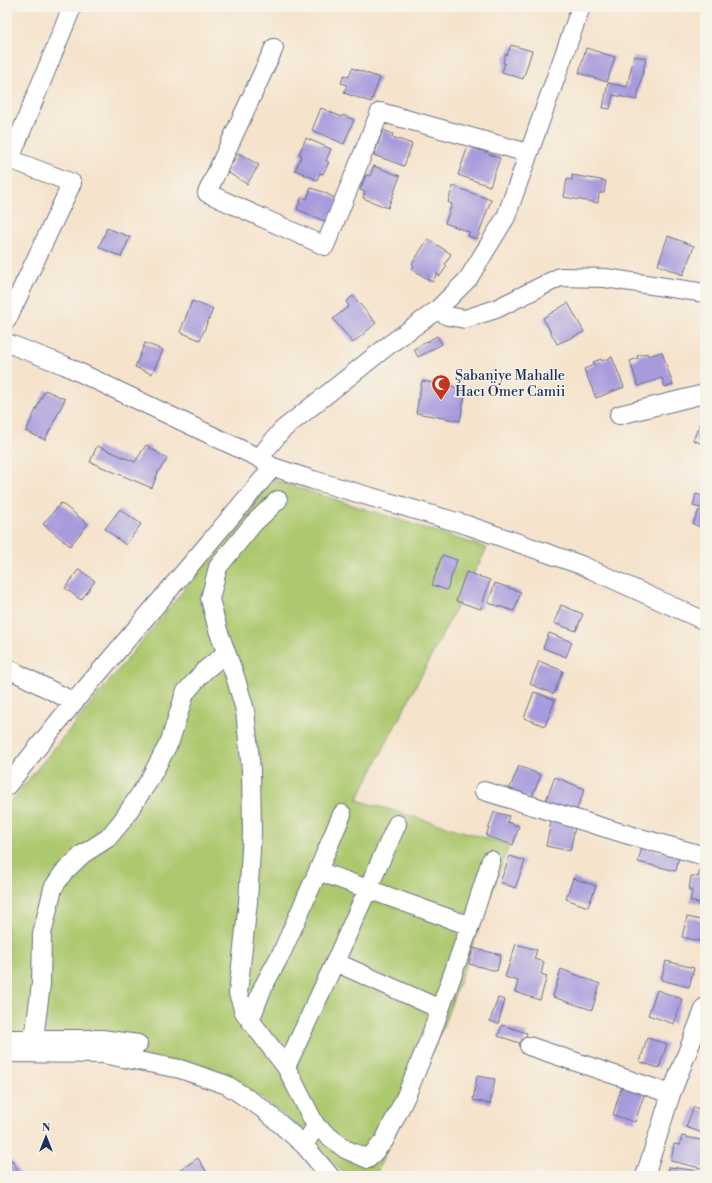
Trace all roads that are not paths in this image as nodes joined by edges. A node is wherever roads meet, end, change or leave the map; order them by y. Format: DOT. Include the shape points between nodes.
graph roads {
  1 [pos="72,7"];
  2 [pos="581,7"];
  3 [pos="274,48"];
  4 [pos="528,153"];
  5 [pos="8,158"];
  6 [pos="705,293"];
  7 [pos="437,310"];
  8 [pos="7,320"];
  9 [pos="7,343"];
  10 [pos="705,393"];
  11 [pos="619,415"];
  12 [pos="266,462"];
  13 [pos="278,500"];
  14 [pos="705,621"];
  15 [pos="226,653"];
  16 [pos="7,668"];
  17 [pos="74,702"];
  18 [pos="7,786"];
  19 [pos="484,791"];
  20 [pos="342,814"];
  21 [pos="397,824"];
  22 [pos="705,856"];
  23 [pos="491,860"];
  24 [pos="318,871"];
  25 [pos="368,889"];
  26 [pos="470,926"];
  27 [pos="336,962"];
  28 [pos="705,1008"];
  29 [pos="440,1009"];
  30 [pos="250,1021"];
  31 [pos="7,1039"];
  32 [pos="34,1039"];
  33 [pos="138,1044"];
  34 [pos="529,1046"];
  35 [pos="7,1053"];
  36 [pos="286,1067"];
  37 [pos="671,1094"];
  38 [pos="316,1126"];
  39 [pos="304,1145"];
  40 [pos="330,1176"];
  41 [pos="645,1176"];
  1 -- 5 [label="street"];
  2 -- 4 [label="street"];
  3 -- 4 [label="street" via="207,193 325,246 380,112"];
  4 -- 7 [label="street" via="506,218 468,279"];
  5 -- 8 [label="street" via="72,183"];
  6 -- 7 [label="street" via="605,278 560,277 496,309 465,318 448,316"];
  7 -- 12 [label="street" via="282,430"];
  9 -- 12 [label="street" via="64,365"];
  10 -- 11 [label="street"];
  12 -- 14 [label="street" via="313,480 467,526 581,565"];
  12 -- 17 [label="street" via="202,551"];
  13 -- 15 [label="street" via="253,524 218,567 210,599"];
  15 -- 30 [label="street" via="245,710 251,770 252,832 248,902 238,993"];
  15 -- 32 [label="street" via="204,671 185,693 170,741 148,782 122,821 108,838 82,854 63,873 54,888 42,934 41,984"];
  16 -- 17 [label="street"];
  17 -- 18 [label="street"];
  19 -- 22 [label="street"];
  20 -- 24 [label="street"];
  21 -- 25 [label="street"];
  23 -- 26 [label="street"];
  24 -- 25 [label="street"];
  24 -- 30 [label="street"];
  25 -- 26 [label="street"];
  25 -- 27 [label="street"];
  26 -- 29 [label="street"];
  27 -- 29 [label="street"];
  27 -- 36 [label="street"];
  28 -- 37 [label="street"];
  29 -- 38 [label="street" via="406,1096 384,1141 368,1159 345,1149"];
  30 -- 36 [label="street"];
  31 -- 32 [label="street"];
  32 -- 33 [label="street" via="102,1039"];
  34 -- 37 [label="street"];
  35 -- 39 [label="street" via="102,1054 180,1068 227,1085 263,1109"];
  36 -- 38 [label="street"];
  37 -- 41 [label="street"];
  38 -- 39 [label="street"];
  39 -- 40 [label="street"];
}
